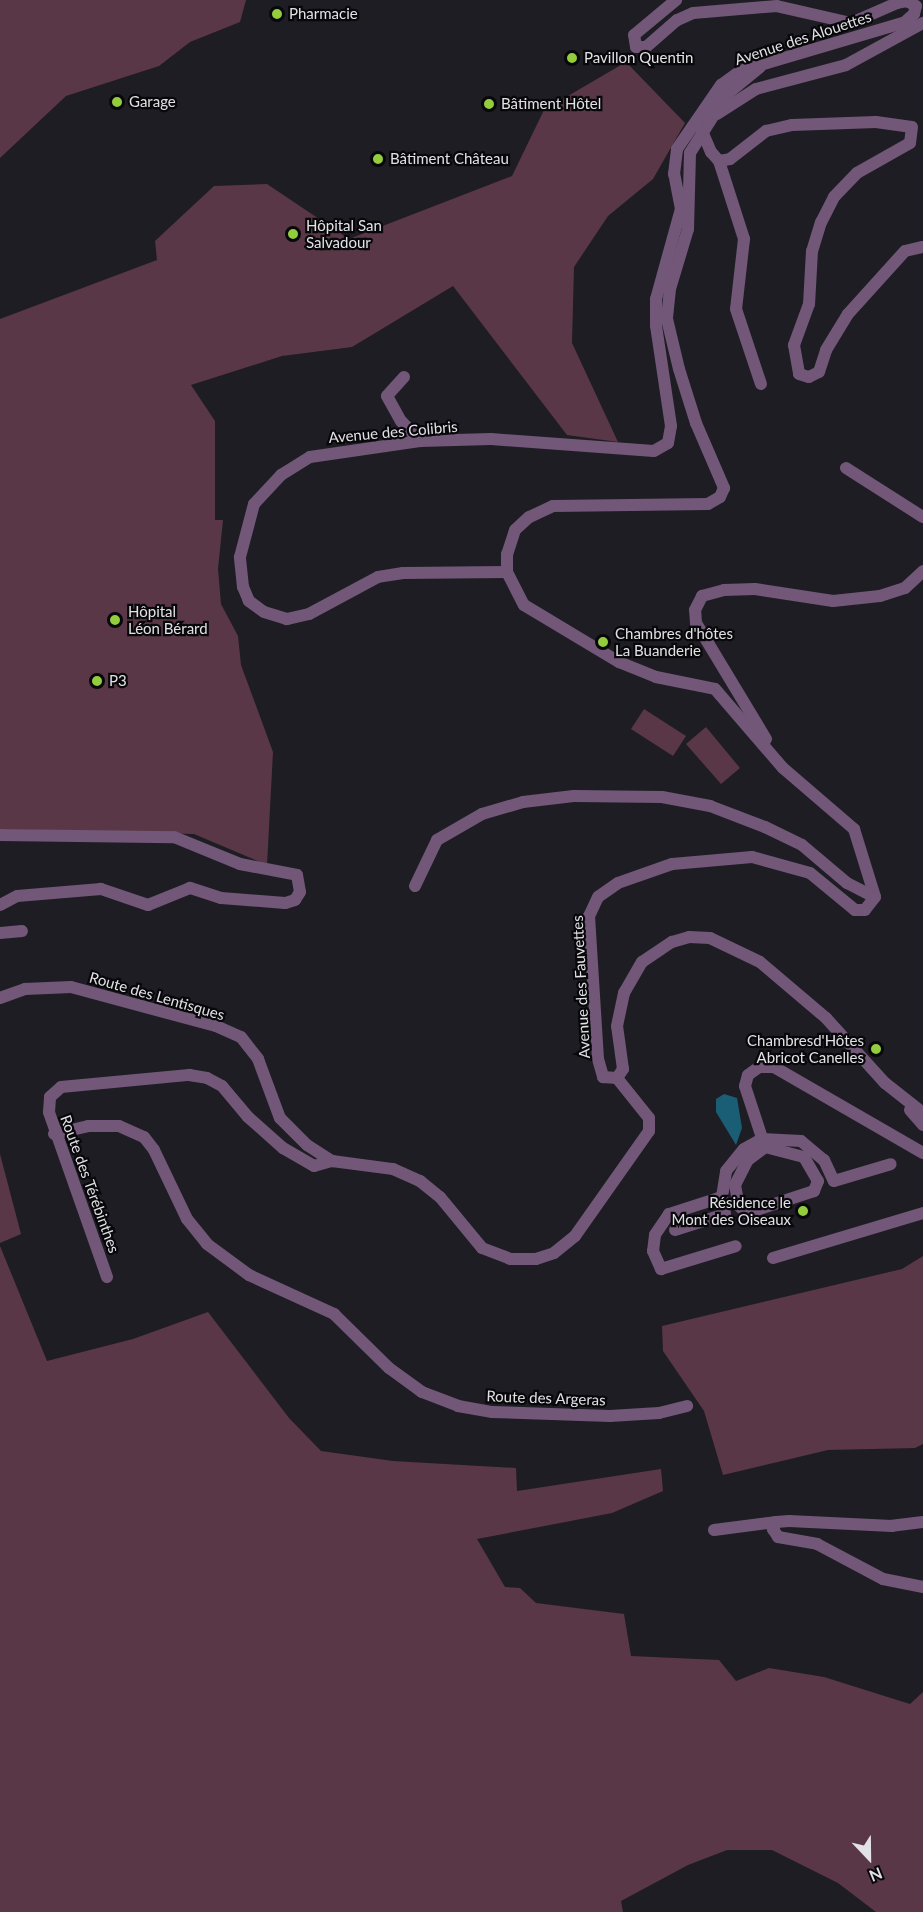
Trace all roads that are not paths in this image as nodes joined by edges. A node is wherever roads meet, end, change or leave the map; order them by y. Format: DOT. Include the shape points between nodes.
graph roads {
  1 [pos="676,0"];
  2 [pos="923,23"];
  3 [pos="705,116"];
  4 [pos="702,131"];
  5 [pos="719,161"];
  6 [pos="683,209"];
  7 [pos="923,247"];
  8 [pos="404,377"];
  9 [pos="761,384"];
  10 [pos="420,441"];
  11 [pos="846,468"];
  12 [pos="923,517"];
  13 [pos="923,571"];
  14 [pos="507,572"];
  15 [pos="783,768"];
  16 [pos="0,835"];
  17 [pos="415,886"];
  18 [pos="875,897"];
  19 [pos="0,905"];
  20 [pos="22,930"];
  21 [pos="0,933"];
  22 [pos="0,998"];
  23 [pos="617,1078"];
  24 [pos="902,1100"];
  25 [pos="922,1113"];
  26 [pos="923,1125"];
  27 [pos="54,1134"];
  28 [pos="764,1143"];
  29 [pos="923,1152"];
  30 [pos="332,1161"];
  31 [pos="891,1164"];
  32 [pos="722,1197"];
  33 [pos="923,1213"];
  34 [pos="675,1230"];
  35 [pos="736,1246"];
  36 [pos="773,1258"];
  37 [pos="107,1277"];
  38 [pos="687,1406"];
  39 [pos="776,1522"];
  40 [pos="923,1522"];
  41 [pos="714,1530"];
  42 [pos="923,1587"];
  1 -- 3 [label="street, Avenue des Alouettes" via="634,35 636,47 646,47 677,20 693,13 777,6 851,23 897,3 907,1 916,6 905,22 766,62"];
  2 -- 3 [label="street" via="846,65 756,89"];
  3 -- 4 [label="street"];
  3 -- 6 [label="street, Avenue des Colibris" via="677,149 675,174"];
  4 -- 5 [label="street"];
  4 -- 6 [label="street" via="690,153"];
  5 -- 7 [label="street" via="730,159 766,131 792,125 876,122 912,127 910,143 857,173 834,196 820,222 812,251 809,304 794,345 799,375 809,377 819,372 826,350 848,314 897,258 905,251"];
  5 -- 9 [label="street" via="744,239 736,309"];
  6 -- 10 [label="street, Avenue des Colibris" via="656,299 656,326 671,426 668,443 654,451 491,439"];
  6 -- 14 [label="street" via="688,229 670,289 668,319 696,423 724,488 720,497 708,504 553,506 529,517 515,530 507,554"];
  8 -- 10 [label="street" via="387,396 401,421"];
  10 -- 14 [label="street, Avenue des Colibris" via="334,451 310,457 281,475 254,504 240,557 243,587 249,601 264,612 287,619 309,614 378,577 403,573"];
  11 -- 12 [label="street"];
  13 -- 15 [label="street" via="905,588 880,596 833,601 755,590 724,590 702,596 695,610 696,623"];
  14 -- 15 [label="street" via="524,605 620,662 656,677 715,689"];
  15 -- 18 [label="street" via="854,829"];
  16 -- 19 [label="street" via="174,837 240,864 297,876 300,892 295,900 285,903 221,898 190,888 148,905 102,889 17,896"];
  17 -- 18 [label="street" via="437,840 482,814 523,802 574,796 662,797 710,806 765,827 802,846 847,883"];
  18 -- 23 [label="street, Avenue des Fauvettes" via="865,910 855,910 810,873 752,857 672,864 607,890 598,897 589,916 598,1059 603,1077"];
  20 -- 21 [label="street"];
  22 -- 30 [label="street, Route des Lentisques" via="25,989 71,987 216,1026 241,1037 258,1059 280,1119 307,1145"];
  23 -- 24 [label="street" via="623,1069 617,1026 624,993 642,962 672,942 689,937 710,938 760,962 817,1010"];
  23 -- 30 [label="street, Route des Lentisques" via="649,1118 649,1131 585,1221 554,1253 536,1259 510,1259 482,1248 440,1197 420,1181 393,1169"];
  24 -- 25 [label="street"];
  24 -- 26 [label="street"];
  27 -- 30 [label="street, Route des Térébinthes" via="48,1112 50,1097 61,1087 189,1075 222,1086 248,1117 283,1148 314,1166"];
  27 -- 37 [label="street, Route des Térébinthes" via="65,1153"];
  27 -- 38 [label="street, Route des Argeras" via="88,1126 119,1126 144,1137 187,1219 207,1244 249,1275 334,1314 389,1368 422,1392 458,1406 492,1412 610,1416 659,1413"];
  28 -- 28 [label="street" via="747,1160 735,1185 739,1206 747,1213 814,1191 818,1181 804,1157"];
  28 -- 29 [label="street" via="745,1086 748,1075 759,1067 774,1067"];
  28 -- 31 [label="street" via="783,1137 809,1145 824,1160 834,1181"];
  28 -- 32 [label="street" via="744,1149 730,1162"];
  32 -- 34 [label="street" via="725,1214"];
  32 -- 35 [label="street" via="669,1214 655,1235 653,1251 660,1269"];
  33 -- 36 [label="street"];
  39 -- 40 [label="street" via="892,1526"];
  39 -- 41 [label="street"];
  39 -- 42 [label="street" via="773,1529 778,1537 817,1544 883,1579"];
}
